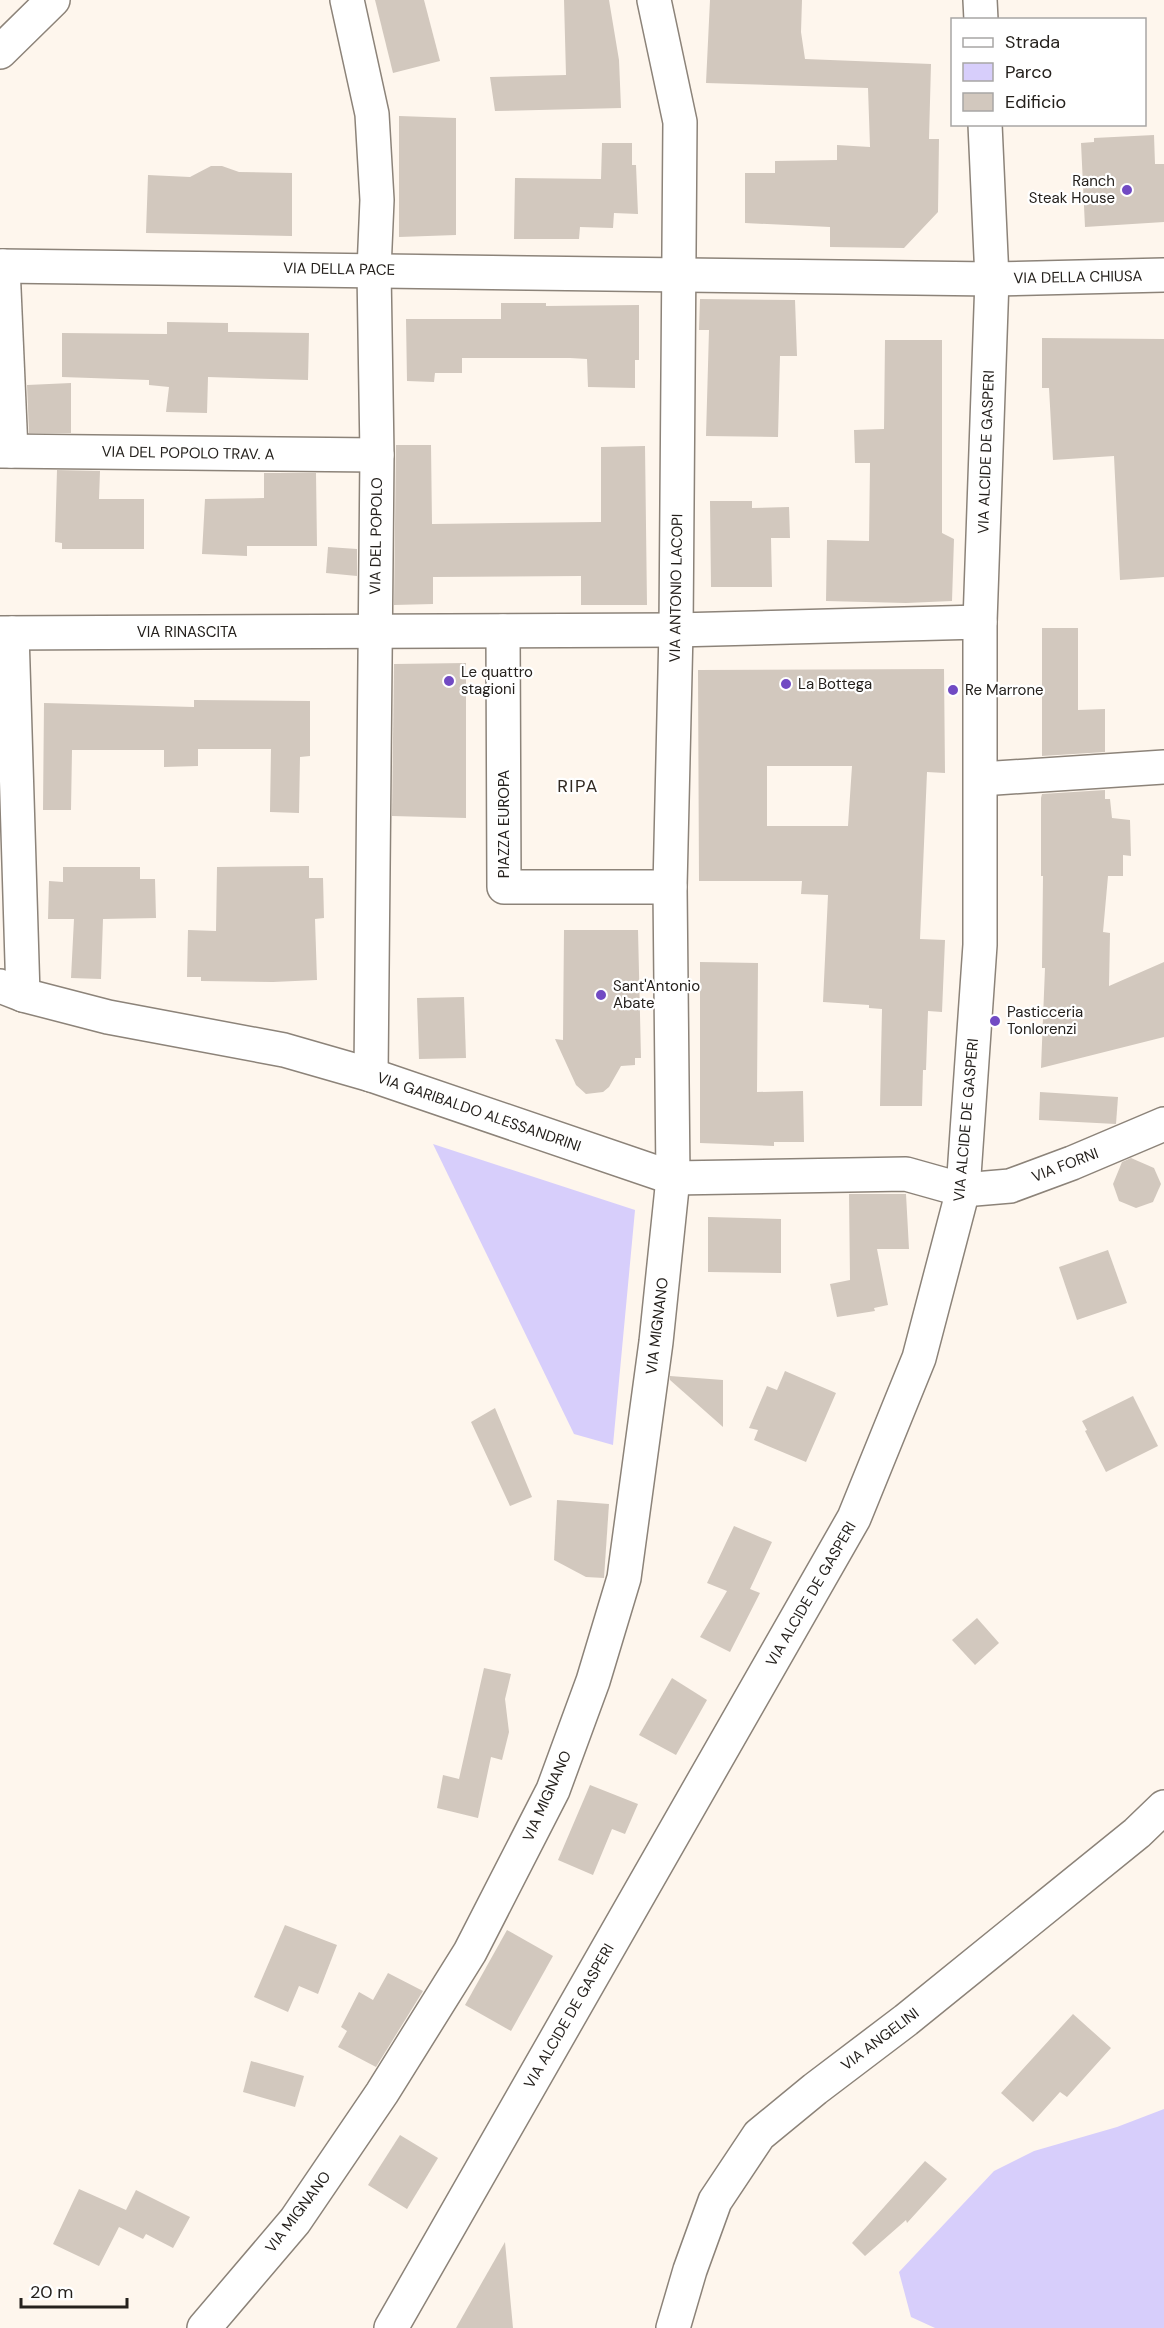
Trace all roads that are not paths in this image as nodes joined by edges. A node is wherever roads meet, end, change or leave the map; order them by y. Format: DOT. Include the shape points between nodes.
graph roads {
  1 [pos="53,0"];
  2 [pos="347,0"];
  3 [pos="654,0"];
  4 [pos="980,0"];
  5 [pos="981,18"];
  6 [pos="0,52"];
  7 [pos="985,126"];
  8 [pos="1,266"];
  9 [pos="374,270"];
  10 [pos="678,274"];
  11 [pos="1164,276"];
  12 [pos="992,279"];
  13 [pos="6,451"];
  14 [pos="377,455"];
  15 [pos="980,622"];
  16 [pos="676,630"];
  17 [pos="374,631"];
  18 [pos="503,631"];
  19 [pos="6,633"];
  20 [pos="1164,766"];
  21 [pos="981,779"];
  22 [pos="670,887"];
  23 [pos="12,990"];
  24 [pos="371,1075"];
  25 [pos="1164,1124"];
  26 [pos="673,1178"];
  27 [pos="963,1190"];
  28 [pos="1164,1807"];
  29 [pos="204,2328"];
  30 [pos="391,2328"];
  31 [pos="673,2328"];
  1 -- 6 [label="street"];
  2 -- 9 [label="street, VIA DEL POPOLO" via="372,114 377,200"];
  3 -- 10 [label="street, VIA ANTONIO LACOPI" via="680,122"];
  4 -- 5 [label="street"];
  7 -- 12 [label="street, VIA ALCIDE DE GASPERI"];
  8 -- 9 [label="street, VIA DELLA PACE"];
  8 -- 13 [label="street"];
  9 -- 10 [label="street, VIA DELLA PACE"];
  9 -- 14 [label="street, VIA DEL POPOLO"];
  10 -- 12 [label="street, VIA DELLA PACE"];
  10 -- 16 [label="street, VIA ANTONIO LACOPI"];
  11 -- 12 [label="street, VIA DELLA CHIUSA"];
  12 -- 15 [label="street, VIA ALCIDE DE GASPERI"];
  13 -- 14 [label="street, VIA DEL POPOLO TRAV. A"];
  14 -- 17 [label="street, VIA DEL POPOLO"];
  15 -- 16 [label="street, VIA RINASCITA"];
  15 -- 21 [label="street, VIA ALCIDE DE GASPERI"];
  16 -- 18 [label="street, VIA RINASCITA"];
  16 -- 22 [label="street, VIA ANTONIO LACOPI"];
  17 -- 18 [label="street, VIA RINASCITA"];
  17 -- 19 [label="street, VIA RINASCITA"];
  17 -- 24 [label="street, VIA DEL POPOLO"];
  18 -- 22 [label="street, PIAZZA EUROPA" via="504,887"];
  19 -- 23 [label="street"];
  20 -- 21 [label="street"];
  21 -- 27 [label="street, VIA ALCIDE DE GASPERI" via="980,945"];
  22 -- 26 [label="street, VIA ANTONIO LACOPI"];
  23 -- 24 [label="street, VIA GARIBALDO ALESSANDRINI" via="108,1017 284,1050"];
  24 -- 26 [label="street, VIA GARIBALDO ALESSANDRINI"];
  25 -- 27 [label="street, VIA FORNI" via="1010,1186"];
  26 -- 27 [label="street, VIA GARIBALDO ALESSANDRINI" via="906,1174"];
  26 -- 29 [label="street, VIA MIGNANO" via="656,1342 624,1578 593,1681 553,1790 470,1952 382,2093 295,2221"];
  27 -- 30 [label="street, VIA ALCIDE DE GASPERI" via="919,1359 854,1518"];
  28 -- 31 [label="street, VIA ANGELINI" via="1137,1833 759,2135 715,2201"];
}
